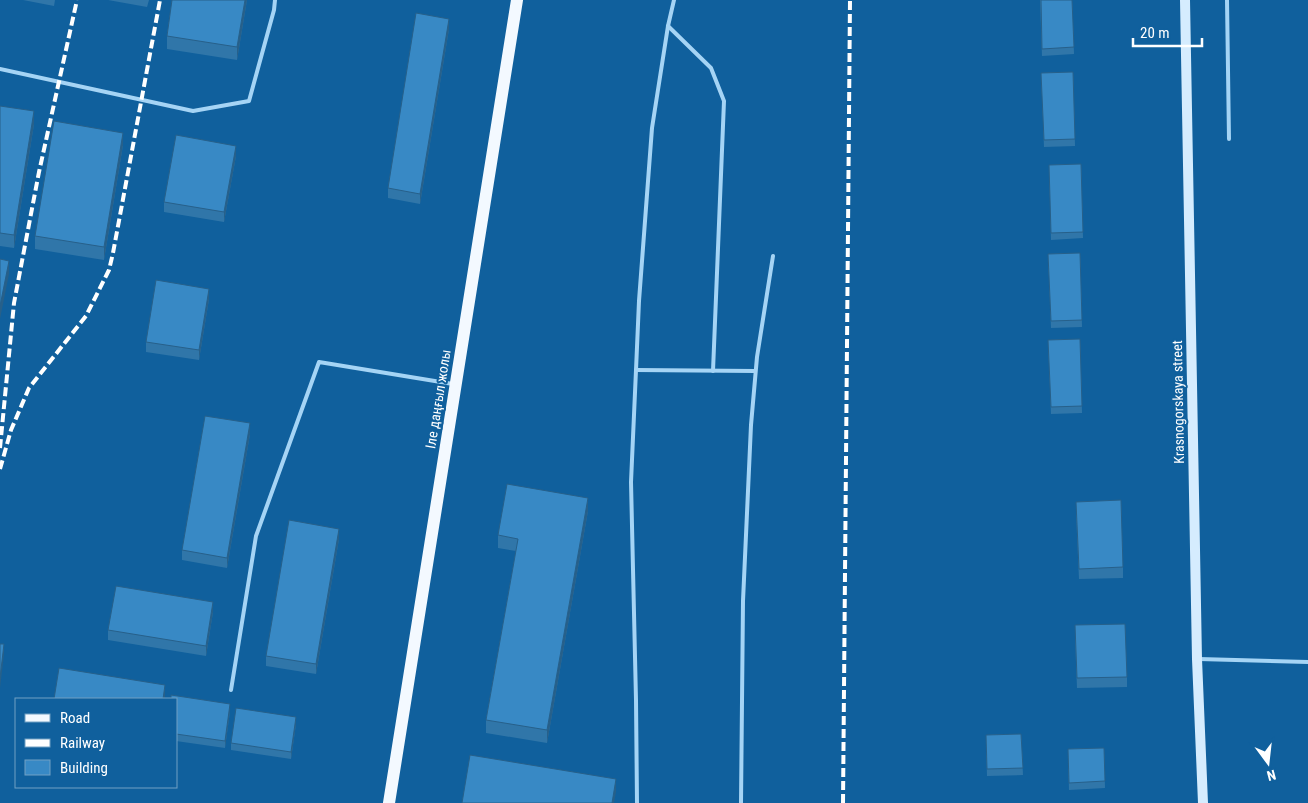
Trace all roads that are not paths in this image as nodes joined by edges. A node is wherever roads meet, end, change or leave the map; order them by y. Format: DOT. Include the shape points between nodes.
graph roads {
  1 [pos="275,0"];
  2 [pos="517,0"];
  3 [pos="674,0"];
  4 [pos="1185,0"];
  5 [pos="1227,0"];
  6 [pos="668,26"];
  7 [pos="0,69"];
  8 [pos="1229,139"];
  9 [pos="774,256"];
  10 [pos="636,370"];
  11 [pos="713,371"];
  12 [pos="756,371"];
  13 [pos="456,385"];
  14 [pos="1197,659"];
  15 [pos="1308,662"];
  16 [pos="231,690"];
  17 [pos="389,803"];
  18 [pos="636,803"];
  19 [pos="741,803"];
  20 [pos="1203,803"];
  1 -- 7 [label="lane" via="250,101 193,111"];
  2 -- 13 [label="main road, Іле даңғыл жолы"];
  3 -- 6 [label="lane"];
  4 -- 14 [label="street, Krasnogorskaya street"];
  5 -- 8 [label="lane"];
  6 -- 10 [label="lane" via="652,128"];
  6 -- 11 [label="lane" via="711,68 724,101"];
  9 -- 12 [label="lane"];
  10 -- 11 [label="lane"];
  10 -- 18 [label="lane" via="631,482"];
  11 -- 12 [label="lane"];
  12 -- 19 [label="lane" via="743,601"];
  13 -- 16 [label="lane" via="319,362 256,536"];
  13 -- 17 [label="main road, Іле даңғыл жолы"];
  14 -- 15 [label="lane"];
  14 -- 20 [label="street, Krasnogorskaya street"];
}
